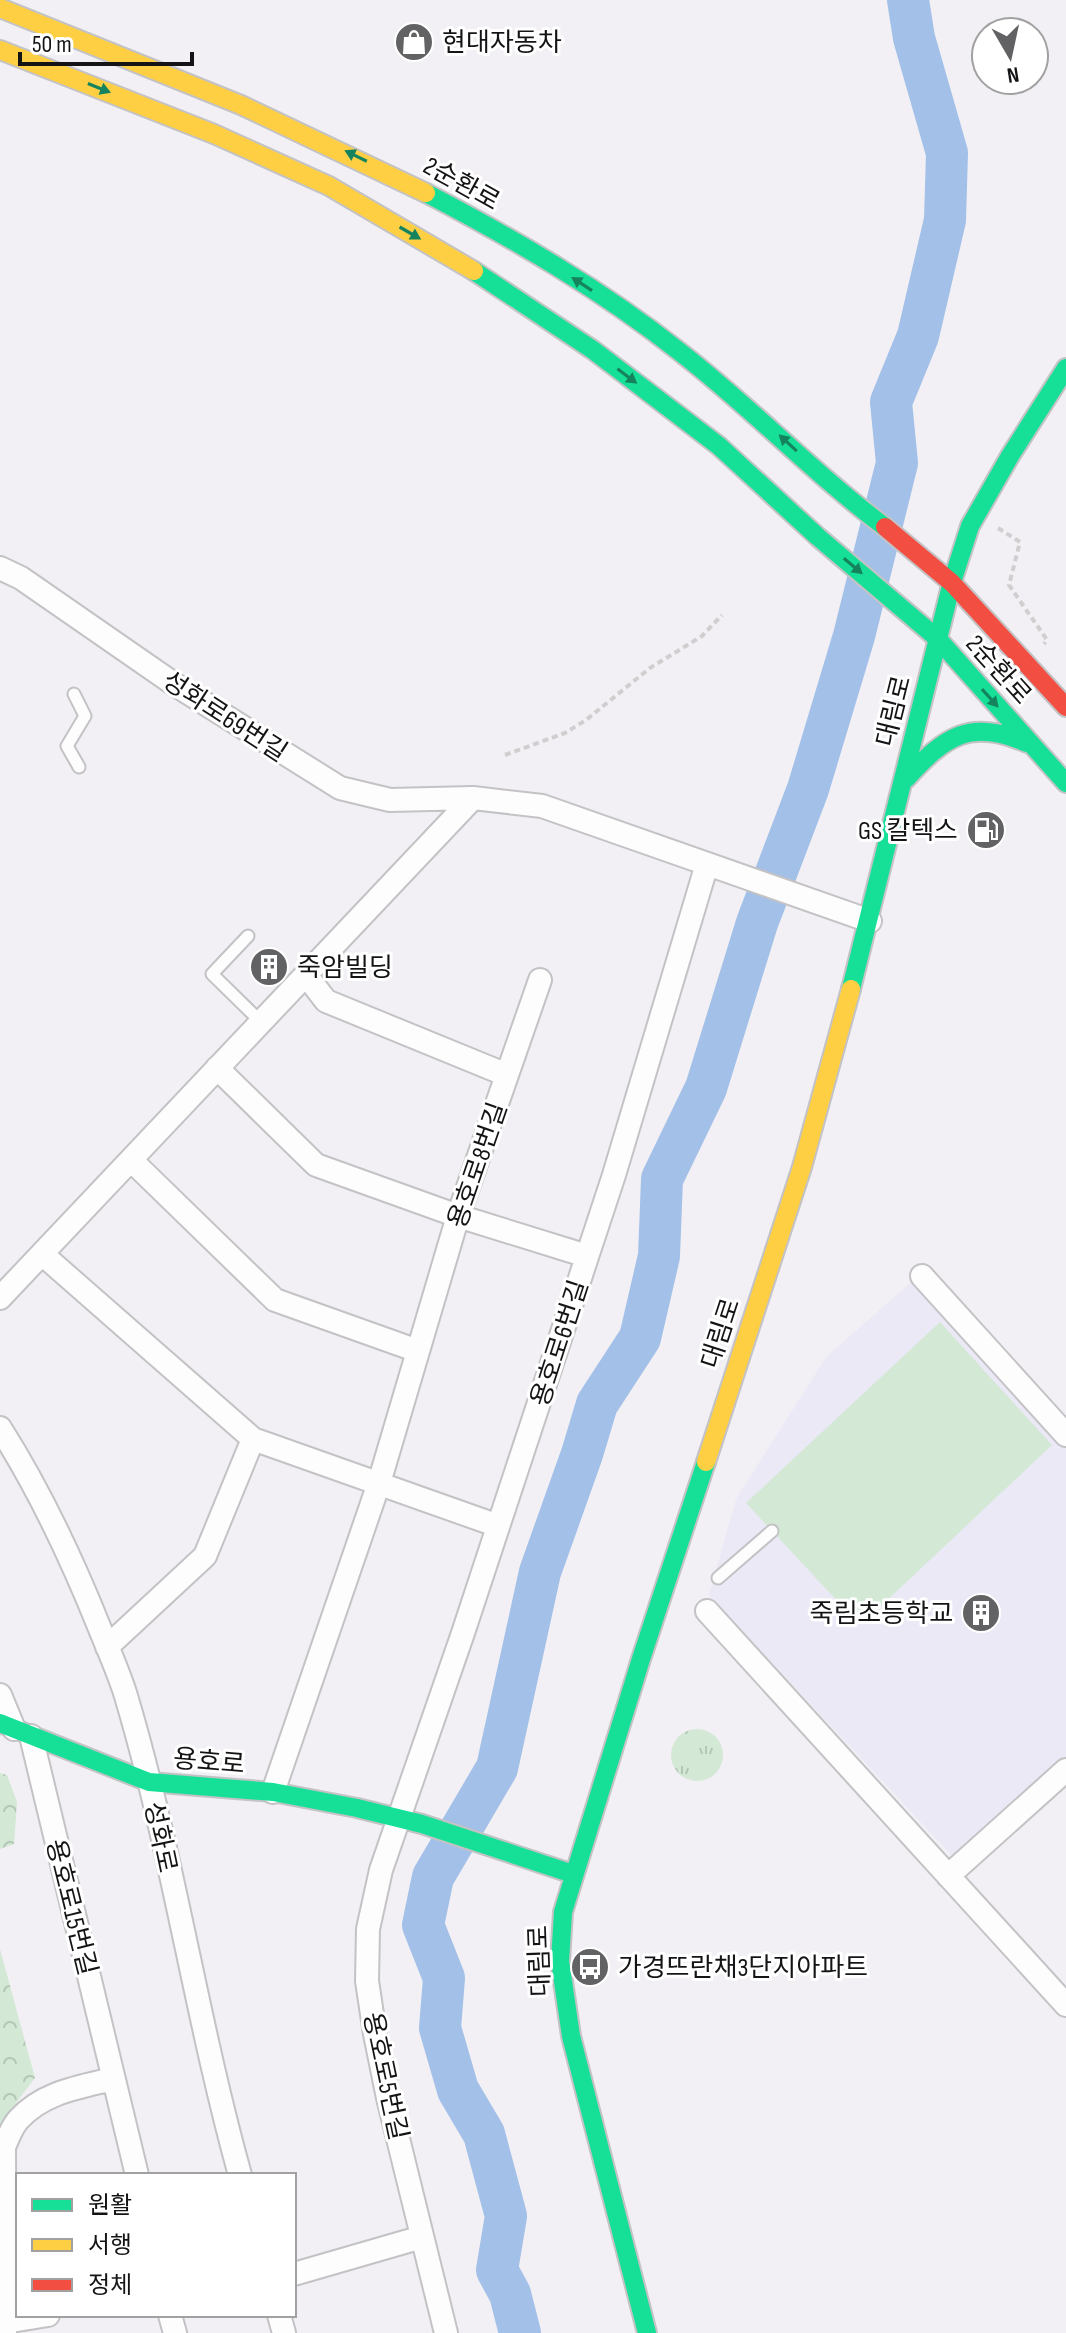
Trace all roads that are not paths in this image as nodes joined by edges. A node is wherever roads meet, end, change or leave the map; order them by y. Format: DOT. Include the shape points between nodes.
graph roads {
  1 [pos="0,8"];
  2 [pos="0,50"];
  3 [pos="1066,368"];
  4 [pos="0,568"];
  5 [pos="952,582"];
  6 [pos="938,639"];
  7 [pos="74,694"];
  8 [pos="1066,707"];
  9 [pos="1035,748"];
  10 [pos="79,767"];
  11 [pos="1066,783"];
  12 [pos="902,785"];
  13 [pos="473,798"];
  14 [pos="707,864"];
  15 [pos="870,921"];
  16 [pos="248,936"];
  17 [pos="306,975"];
  18 [pos="540,980"];
  19 [pos="261,1022"];
  20 [pos="217,1068"];
  21 [pos="507,1075"];
  22 [pos="131,1160"];
  23 [pos="458,1216"];
  24 [pos="42,1254"];
  25 [pos="587,1256"];
  26 [pos="922,1276"];
  27 [pos="0,1298"];
  28 [pos="418,1351"];
  29 [pos="0,1428"];
  30 [pos="1066,1435"];
  31 [pos="253,1439"];
  32 [pos="379,1483"];
  33 [pos="493,1524"];
  34 [pos="772,1531"];
  35 [pos="718,1578"];
  36 [pos="707,1611"];
  37 [pos="107,1647"];
  38 [pos="0,1695"];
  39 [pos="15,1729"];
  40 [pos="1066,1770"];
  41 [pos="149,1782"];
  42 [pos="273,1792"];
  43 [pos="399,1819"];
  44 [pos="573,1874"];
  45 [pos="948,1876"];
  46 [pos="1066,2005"];
  47 [pos="113,2079"];
  48 [pos="136,2173"];
  49 [pos="239,2173"];
  50 [pos="422,2237"];
  51 [pos="296,2273"];
  52 [pos="41,2317"];
  53 [pos="5,2327"];
  54 [pos="446,2333"];
  55 [pos="647,2333"];
  5 -- 1 [label="street, 2순환로, one-way" via="845,496 753,411 625,311 527,248 426,191 232,99"];
  2 -- 6 [label="street, 2순환로, one-way" via="272,160 443,251 593,350 719,446"];
  3 -- 5 [label="street, 대림로" via="970,526"];
  4 -- 13 [label="street, 성화로69번길" via="340,788 390,800"];
  5 -- 6 [label="street, 대림로"];
  5 -- 8 [label="street, 2순환로"];
  6 -- 9 [label="street, 2순환로, one-way"];
  6 -- 12 [label="street, 대림로"];
  7 -- 10 [label="lane" via="85,716 67,746"];
  9 -- 11 [label="street, 2순환로"];
  9 -- 12 [label="street" via="993,730 969,731 936,747"];
  12 -- 15 [label="street, 대림로"];
  13 -- 14 [label="street, 성화로69번길" via="542,806"];
  13 -- 17 [label="street"];
  14 -- 15 [label="street, 성화로69번길"];
  14 -- 25 [label="street, 용호로6번길"];
  15 -- 44 [label="street, 대림로" via="802,1167"];
  16 -- 19 [label="lane" via="212,974"];
  17 -- 19 [label="street"];
  17 -- 21 [label="street" via="326,1001"];
  18 -- 21 [label="street, 용호로8번길"];
  19 -- 20 [label="street"];
  20 -- 22 [label="street"];
  20 -- 23 [label="street" via="316,1165"];
  21 -- 23 [label="street, 용호로8번길"];
  22 -- 24 [label="street"];
  22 -- 28 [label="street" via="275,1300"];
  23 -- 25 [label="street"];
  23 -- 28 [label="street, 용호로8번길"];
  24 -- 27 [label="street"];
  24 -- 31 [label="street"];
  25 -- 43 [label="street, 용호로6번길"];
  26 -- 30 [label="street"];
  28 -- 32 [label="street, 용호로8번길"];
  29 -- 37 [label="street, 성화로" via="37,1489"];
  31 -- 32 [label="street"];
  31 -- 37 [label="street" via="205,1556"];
  32 -- 33 [label="street"];
  32 -- 42 [label="street, 용호로8번길"];
  34 -- 35 [label="lane"];
  36 -- 45 [label="street"];
  37 -- 41 [label="street, 성화로"];
  38 -- 39 [label="street, 용호로15번길"];
  39 -- 41 [label="street, 용호로"];
  39 -- 47 [label="street, 용호로15번길"];
  40 -- 45 [label="street"];
  41 -- 42 [label="street, 용호로"];
  41 -- 49 [label="street, 성화로"];
  42 -- 43 [label="street, 용호로"];
  43 -- 44 [label="street, 용호로"];
  43 -- 50 [label="street, 용호로5번길" via="368,1929 367,1981 388,2098"];
  44 -- 55 [label="street, 대림로" via="563,1912 560,1961 571,2036"];
  45 -- 46 [label="street"];
  47 -- 48 [label="street, 용호로15번길"];
  47 -- 53 [label="street" via="40,2101 17,2120 4,2147"];
  50 -- 51 [label="street"];
  50 -- 54 [label="street, 용호로5번길"];
  52 -- 53 [label="street"];
}
